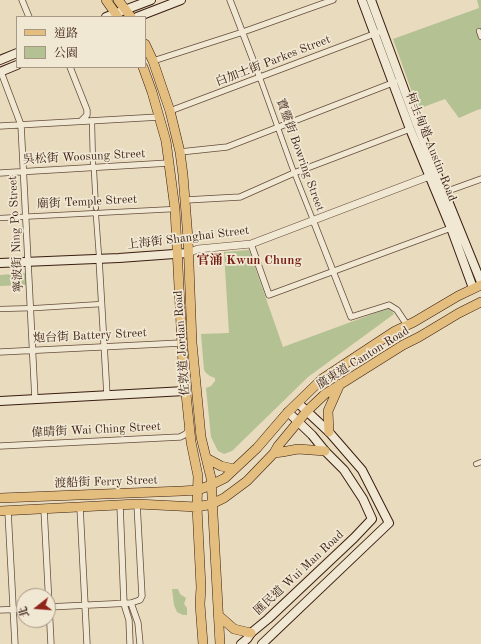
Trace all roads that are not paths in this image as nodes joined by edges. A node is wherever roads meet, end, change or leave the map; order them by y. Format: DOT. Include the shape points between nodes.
graph roads {
  1 [pos="22,0"];
  2 [pos="106,0"];
  3 [pos="118,0"];
  4 [pos="151,0"];
  5 [pos="181,0"];
  6 [pos="230,0"];
  7 [pos="333,0"];
  8 [pos="362,0"];
  9 [pos="371,0"];
  10 [pos="128,13"];
  11 [pos="117,15"];
  12 [pos="29,16"];
  13 [pos="140,16"];
  14 [pos="479,31"];
  15 [pos="243,32"];
  16 [pos="378,32"];
  17 [pos="481,37"];
  18 [pos="146,46"];
  19 [pos="16,53"];
  20 [pos="0,60"];
  21 [pos="153,61"];
  22 [pos="16,65"];
  23 [pos="70,68"];
  24 [pos="143,68"];
  25 [pos="1,72"];
  26 [pos="260,78"];
  27 [pos="396,81"];
  28 [pos="170,111"];
  29 [pos="160,117"];
  30 [pos="81,121"];
  31 [pos="92,123"];
  32 [pos="21,125"];
  33 [pos="0,126"];
  34 [pos="278,126"];
  35 [pos="410,129"];
  36 [pos="180,152"];
  37 [pos="169,163"];
  38 [pos="94,164"];
  39 [pos="94,171"];
  40 [pos="24,172"];
  41 [pos="0,173"];
  42 [pos="294,173"];
  43 [pos="434,175"];
  44 [pos="481,179"];
  45 [pos="445,192"];
  46 [pos="186,200"];
  47 [pos="96,208"];
  48 [pos="175,209"];
  49 [pos="27,216"];
  50 [pos="96,216"];
  51 [pos="0,218"];
  52 [pos="313,220"];
  53 [pos="451,228"];
  54 [pos="251,244"];
  55 [pos="188,253"];
  56 [pos="177,254"];
  57 [pos="99,258"];
  58 [pos="29,262"];
  59 [pos="0,263"];
  60 [pos="334,271"];
  61 [pos="478,285"];
  62 [pos="102,304"];
  63 [pos="480,305"];
  64 [pos="31,308"];
  65 [pos="0,309"];
  66 [pos="352,317"];
  67 [pos="407,325"];
  68 [pos="181,343"];
  69 [pos="104,347"];
  70 [pos="33,350"];
  71 [pos="0,352"];
  72 [pos="340,384"];
  73 [pos="185,391"];
  74 [pos="107,395"];
  75 [pos="35,399"];
  76 [pos="0,401"];
  77 [pos="298,403"];
  78 [pos="306,411"];
  79 [pos="288,412"];
  80 [pos="298,421"];
  81 [pos="189,429"];
  82 [pos="329,432"];
  83 [pos="0,446"];
  84 [pos="325,451"];
  85 [pos="274,453"];
  86 [pos="206,458"];
  87 [pos="234,470"];
  88 [pos="211,485"];
  89 [pos="198,490"];
  90 [pos="0,498"];
  91 [pos="137,504"];
  92 [pos="212,504"];
  93 [pos="120,505"];
  94 [pos="80,507"];
  95 [pos="197,507"];
  96 [pos="44,509"];
  97 [pos="4,511"];
  98 [pos="48,588"];
  99 [pos="124,604"];
  100 [pos="131,604"];
  101 [pos="85,606"];
  102 [pos="56,607"];
  103 [pos="13,609"];
  104 [pos="0,610"];
  105 [pos="218,615"];
  106 [pos="50,628"];
  107 [pos="251,633"];
  108 [pos="15,644"];
  109 [pos="51,644"];
  110 [pos="87,644"];
  111 [pos="130,644"];
  112 [pos="140,644"];
  113 [pos="203,644"];
  114 [pos="220,644"];
  115 [pos="241,644"];
  116 [pos="262,644"];
  1 -- 12 [label="street"];
  2 -- 11 [label="main road"];
  3 -- 10 [label="main road"];
  4 -- 10 [label="main road"];
  5 -- 13 [label="main road"];
  6 -- 15 [label="street, 寶靈街 Bowring Street"];
  7 -- 15 [label="street"];
  8 -- 16 [label="main road, 柯士甸道 Austin Road"];
  9 -- 16 [label="main road, 柯士甸道 Austin Road"];
  10 -- 11 [label="main road"];
  14 -- 17 [label="street"];
  15 -- 21 [label="street"];
  15 -- 26 [label="street, 寶靈街 Bowring Street"];
  16 -- 26 [label="street, 白加士街 Parkes Street"];
  16 -- 27 [label="main road, 柯士甸道 Austin Road"];
  18 -- 21 [label="main road, 佐敦道 Jordan Road"];
  19 -- 20 [label="main road"];
  21 -- 28 [label="main road, 佐敦道 Jordan Road"];
  22 -- 25 [label="main road"];
  23 -- 30 [label="street" via="87,110 87,115"];
  24 -- 29 [label="main road, 佐敦道 Jordan Road"];
  25 -- 32 [label="street, 寧波街 Ning Po Street"];
  26 -- 28 [label="street, 白加士街 Parkes Street"];
  26 -- 34 [label="street, 寶靈街 Bowring Street"];
  27 -- 34 [label="street"];
  27 -- 35 [label="main road, 柯士甸道 Austin Road"];
  27 -- 43 [label="main road, 柯士甸道 Austin Road"];
  28 -- 36 [label="main road, 佐敦道 Jordan Road"];
  29 -- 30 [label="street"];
  29 -- 37 [label="main road, 佐敦道 Jordan Road"];
  30 -- 32 [label="street"];
  31 -- 38 [label="street"];
  32 -- 33 [label="street"];
  32 -- 40 [label="street, 寧波街 Ning Po Street"];
  34 -- 36 [label="street" via="227,147"];
  34 -- 42 [label="street, 寶靈街 Bowring Street"];
  35 -- 42 [label="street"];
  35 -- 43 [label="main road, 柯士甸道 Austin Road"];
  36 -- 46 [label="main road, 佐敦道 Jordan Road"];
  37 -- 40 [label="street, 吳松街 Woosung Street"];
  37 -- 48 [label="main road, 佐敦道 Jordan Road"];
  39 -- 47 [label="street"];
  40 -- 41 [label="street, 吳松街 Woosung Street"];
  40 -- 49 [label="street, 寧波街 Ning Po Street"];
  42 -- 46 [label="street" via="240,197"];
  42 -- 52 [label="street, 寶靈街 Bowring Street"];
  43 -- 45 [label="main road, 柯士甸道 Austin Road"];
  43 -- 52 [label="street, 上海街 Shanghai Street"];
  43 -- 53 [label="main road, 柯士甸道 Austin Road"];
  44 -- 45 [label="street"];
  45 -- 61 [label="main road, 柯士甸道 Austin Road"];
  46 -- 55 [label="main road, 佐敦道 Jordan Road"];
  48 -- 49 [label="street, 廟街 Temple Street"];
  48 -- 56 [label="main road, 佐敦道 Jordan Road"];
  49 -- 51 [label="street, 廟街 Temple Street"];
  49 -- 58 [label="street, 寧波街 Ning Po Street"];
  50 -- 57 [label="street"];
  52 -- 54 [label="street, 上海街 Shanghai Street"];
  52 -- 60 [label="street, 寶靈街 Bowring Street"];
  53 -- 60 [label="street"];
  53 -- 61 [label="main road, 柯士甸道 Austin Road"];
  54 -- 55 [label="street, 上海街 Shanghai Street"];
  54 -- 60 [label="street" via="270,295"];
  55 -- 56 [label="main road, 上海街 Shanghai Street"];
  55 -- 86 [label="main road, 佐敦道 Jordan Road" via="192,343 201,437"];
  56 -- 57 [label="main road, 上海街 Shanghai Street"];
  56 -- 68 [label="main road, 佐敦道 Jordan Road"];
  57 -- 58 [label="main road, 上海街 Shanghai Street"];
  57 -- 62 [label="street"];
  58 -- 59 [label="main road, 上海街 Shanghai Street"];
  58 -- 64 [label="street, 寧波街 Ning Po Street"];
  60 -- 66 [label="street, 寶靈街 Bowring Street"];
  61 -- 63 [label="main road, 柯士甸道 Austin Road"];
  61 -- 67 [label="main road, 廣東道 Canton Road"];
  62 -- 64 [label="street"];
  62 -- 69 [label="street"];
  63 -- 72 [label="main road, 廣東道 Canton Road" via="403,345"];
  64 -- 65 [label="street"];
  64 -- 70 [label="street, 寧波街 Ning Po Street"];
  66 -- 67 [label="street, 廣東道 Canton Road" via="389,305 397,310"];
  67 -- 77 [label="main road, 廣東道 Canton Road" via="322,379"];
  68 -- 69 [label="street, 炮台街 Battery Street"];
  68 -- 73 [label="main road, 佐敦道 Jordan Road"];
  69 -- 70 [label="street, 炮台街 Battery Street"];
  69 -- 74 [label="street"];
  70 -- 71 [label="street, 炮台街 Battery Street"];
  70 -- 75 [label="street, 寧波街 Ning Po Street"];
  72 -- 78 [label="main road, 廣東道 Canton Road"];
  72 -- 82 [label="main road" via="328,411"];
  73 -- 74 [label="main road"];
  73 -- 81 [label="main road, 佐敦道 Jordan Road"];
  74 -- 75 [label="main road"];
  75 -- 76 [label="main road"];
  77 -- 78 [label="main road"];
  77 -- 79 [label="main road, 廣東道 Canton Road"];
  78 -- 80 [label="main road, 廣東道 Canton Road"];
  78 -- 82 [label="main road"];
  79 -- 80 [label="main road"];
  79 -- 87 [label="main road, 廣東道 Canton Road"];
  80 -- 84 [label="main road"];
  80 -- 85 [label="main road, 廣東道 Canton Road"];
  81 -- 83 [label="street, 偉晴街 Wai Ching Street" via="180,437"];
  81 -- 89 [label="main road, 佐敦道 Jordan Road" via="198,476"];
  82 -- 116 [label="main road" via="362,470 389,523"];
  84 -- 85 [label="main road" via="298,449"];
  84 -- 107 [label="main road, 匯民道 Wui Man Road" via="351,480 372,519 287,602"];
  85 -- 92 [label="main road, 廣東道 Canton Road" via="247,481"];
  86 -- 87 [label="main road"];
  86 -- 88 [label="main road, 佐敦道 Jordan Road"];
  87 -- 88 [label="main road, 廣東道 Canton Road"];
  88 -- 89 [label="main road, 渡船街 Ferry Street"];
  88 -- 92 [label="main road, 佐敦道 Jordan Road"];
  89 -- 90 [label="main road, 渡船街 Ferry Street"];
  89 -- 95 [label="main road, 佐敦道 Jordan Road"];
  91 -- 93 [label="main road, 渡船街 Ferry Street"];
  91 -- 95 [label="main road, 渡船街 Ferry Street"];
  91 -- 100 [label="street" via="142,596 140,600"];
  92 -- 95 [label="main road, 廣東道 Canton Road"];
  92 -- 105 [label="main road, 佐敦道 Jordan Road"];
  93 -- 94 [label="main road, 渡船街 Ferry Street"];
  93 -- 99 [label="street"];
  94 -- 96 [label="main road, 渡船街 Ferry Street"];
  94 -- 101 [label="street"];
  95 -- 113 [label="main road, 佐敦道 Jordan Road"];
  96 -- 97 [label="main road, 渡船街 Ferry Street"];
  96 -- 98 [label="street"];
  97 -- 103 [label="street"];
  99 -- 100 [label="street"];
  99 -- 101 [label="street"];
  99 -- 111 [label="street" via="129,620"];
  100 -- 112 [label="street" via="138,624"];
  101 -- 102 [label="street"];
  101 -- 110 [label="street"];
  103 -- 104 [label="street"];
  103 -- 108 [label="street"];
  105 -- 107 [label="main road" via="234,629"];
  105 -- 114 [label="main road, 佐敦道 Jordan Road"];
  106 -- 109 [label="street"];
  107 -- 115 [label="main road, 匯民道 Wui Man Road"];
}
